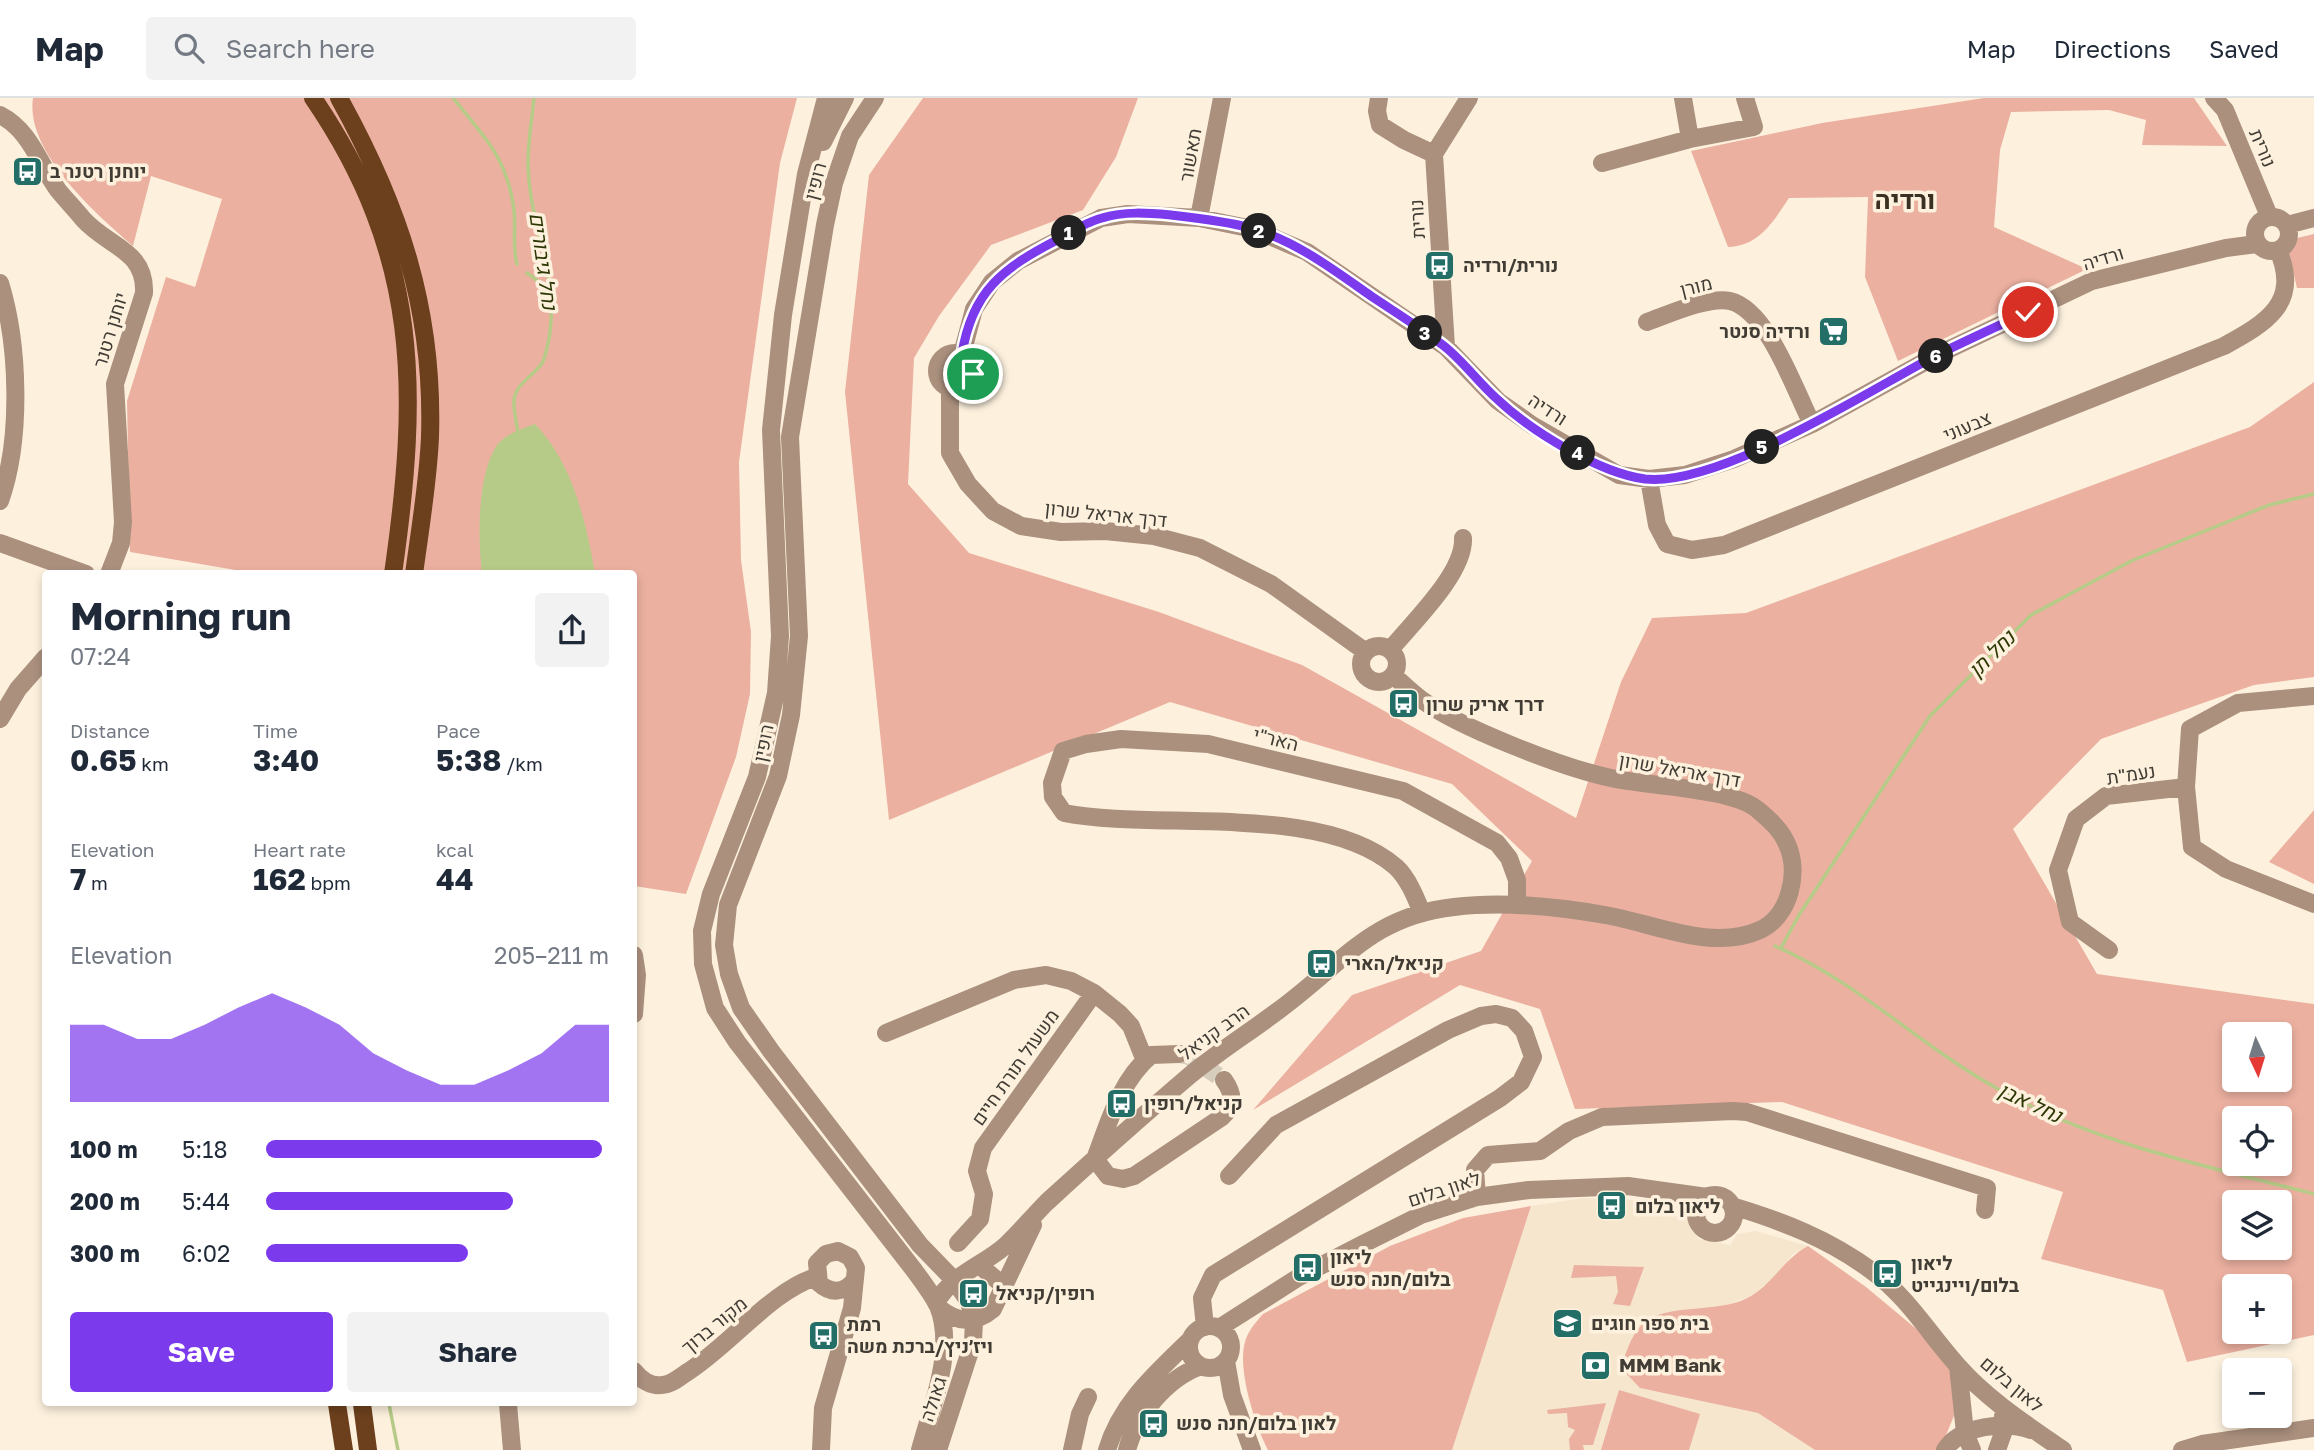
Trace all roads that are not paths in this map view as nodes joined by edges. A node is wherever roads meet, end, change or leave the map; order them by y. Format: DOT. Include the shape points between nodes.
graph roads {
  1 [pos="313,98"];
  2 [pos="340,98"];
  3 [pos="826,98"];
  4 [pos="845,98"];
  5 [pos="875,98"];
  6 [pos="1222,98"];
  7 [pos="1378,98"];
  8 [pos="1469,98"];
  9 [pos="1683,98"];
  10 [pos="1745,98"];
  11 [pos="2214,98"];
  12 [pos="0,115"];
  13 [pos="1690,139"];
  14 [pos="1434,154"];
  15 [pos="1602,163"];
  16 [pos="806,174"];
  17 [pos="2269,216"];
  18 [pos="1199,218"];
  19 [pos="2314,218"];
  20 [pos="2314,228"];
  21 [pos="2288,230"];
  22 [pos="2256,238"];
  23 [pos="2278,250"];
  24 [pos="0,283"];
  25 [pos="1647,322"];
  26 [pos="1446,347"];
  27 [pos="15,381"];
  28 [pos="950,388"];
  29 [pos="1812,424"];
  30 [pos="0,444"];
  31 [pos="1649,479"];
  32 [pos="0,501"];
  33 [pos="1463,538"];
  34 [pos="0,543"];
  35 [pos="75,570"];
  36 [pos="111,570"];
  37 [pos="394,570"];
  38 [pos="414,570"];
  39 [pos="1390,650"];
  40 [pos="1366,652"];
  41 [pos="42,662"];
  42 [pos="1393,675"];
  43 [pos="2314,696"];
  44 [pos="0,719"];
  45 [pos="2186,787"];
  46 [pos="1517,903"];
  47 [pos="2314,904"];
  48 [pos="1422,913"];
  49 [pos="2109,950"];
  50 [pos="1094,993"];
  51 [pos="886,1032"];
  52 [pos="1179,1054"];
  53 [pos="1145,1060"];
  54 [pos="1224,1080"];
  55 [pos="810,1120"];
  56 [pos="1095,1159"];
  57 [pos="1229,1176"];
  58 [pos="1665,1192"];
  59 [pos="1477,1197"];
  60 [pos="1707,1197"];
  61 [pos="1043,1206"];
  62 [pos="1732,1206"];
  63 [pos="1985,1210"];
  64 [pos="1696,1215"];
  65 [pos="1778,1220"];
  66 [pos="1729,1226"];
  67 [pos="958,1243"];
  68 [pos="979,1265"];
  69 [pos="816,1276"];
  70 [pos="954,1280"];
  71 [pos="854,1281"];
  72 [pos="1005,1287"];
  73 [pos="830,1291"];
  74 [pos="937,1306"];
  75 [pos="1257,1306"];
  76 [pos="974,1320"];
  77 [pos="844,1327"];
  78 [pos="1212,1327"];
  79 [pos="1190,1340"];
  80 [pos="1218,1360"];
  81 [pos="1958,1366"];
  82 [pos="637,1373"];
  83 [pos="1088,1397"];
  84 [pos="2000,1404"];
  85 [pos="337,1406"];
  86 [pos="362,1406"];
  87 [pos="508,1406"];
  88 [pos="2003,1425"];
  89 [pos="2314,1428"];
  90 [pos="2041,1434"];
  91 [pos="1968,1441"];
  92 [pos="344,1450"];
  93 [pos="368,1450"];
  94 [pos="512,1450"];
  95 [pos="821,1450"];
  96 [pos="920,1450"];
  97 [pos="938,1450"];
  98 [pos="1072,1450"];
  99 [pos="1107,1450"];
  100 [pos="1127,1450"];
  101 [pos="1252,1450"];
  102 [pos="1945,1450"];
  103 [pos="1997,1450"];
  104 [pos="2063,1450"];
  105 [pos="2182,1450"];
  1 -- 37 [label="main road" via="357,170 384,242 405,320 409,436"];
  2 -- 38 [label="main road" via="391,206 411,260 426,330 430,439"];
  3 -- 16 [label="street, רופין"];
  4 -- 16 [label="street"];
  5 -- 55 [label="street, רופין" via="850,136 834,183 809,318 790,436 799,636 791,715 778,776 728,905 724,945 741,1008"];
  6 -- 18 [label="street, תאשור"];
  7 -- 14 [label="street" via="1380,125"];
  8 -- 14 [label="street"];
  9 -- 13 [label="street"];
  10 -- 13 [label="street" via="1754,127"];
  11 -- 17 [label="street, נורית" via="2225,110"];
  12 -- 36 [label="street, יוחנן רטנר" via="24,132 58,190 92,229 140,263 145,277 115,384 124,522"];
  13 -- 15 [label="street"];
  14 -- 26 [label="street, נורית"];
  16 -- 55 [label="street, רופין" via="783,315 771,430 780,636 776,693 757,778 711,894 702,931 703,964 715,1008 737,1042"];
  17 -- 21 [label="street" via="2279,218"];
  17 -- 22 [label="street" via="2259,222"];
  18 -- 26 [label="street, ורדיה" via="1253,229 1307,252"];
  18 -- 28 [label="street, ורדיה" via="1128,214 1101,218 1018,261 992,282 974,309 962,354 972,365 972,378 966,386"];
  19 -- 21 [label="street"];
  20 -- 21 [label="street"];
  21 -- 23 [label="street" via="2286,244"];
  22 -- 23 [label="street" via="2267,250"];
  22 -- 29 [label="street, ורדיה" via="2092,281 1939,354"];
  23 -- 31 [label="street, צבעוני" via="2288,281 2284,297 2252,330 2233,341 1724,545 1692,550 1667,544 1657,525"];
  24 -- 27 [label="street" via="11,320"];
  25 -- 29 [label="street, מורן" via="1729,300 1750,310 1764,328"];
  26 -- 31 [label="street, ורדיה" via="1498,401 1532,425 1619,475"];
  27 -- 30 [label="street"];
  27 -- 32 [label="street" via="11,446"];
  28 -- 40 [label="street, דרך אריאל שרון" via="950,453 968,484 993,511 1021,526 1154,536 1200,548 1271,584"];
  29 -- 31 [label="street, ורדיה" via="1712,468"];
  33 -- 39 [label="street" via="1464,549 1454,571"];
  34 -- 35 [label="street"];
  39 -- 40 [label="street" via="1375,647"];
  39 -- 42 [label="street" via="1397,662"];
  40 -- 42 [label="street" via="1361,666 1365,676 1379,682"];
  41 -- 44 [label="street"];
  42 -- 46 [label="street, דרך אריאל שרון" via="1423,701 1461,722 1563,763 1607,778 1712,793 1753,805 1777,827 1793,864 1791,886 1777,919 1743,936 1716,938"];
  43 -- 45 [label="street" via="2238,703 2190,729"];
  45 -- 47 [label="street" via="2192,847 2227,869"];
  45 -- 49 [label="street, נעמ\"ת" via="2106,796 2076,819 2058,870 2070,922"];
  46 -- 48 [label="street"];
  46 -- 48 [label="street, האר\"י" via="1517,880 1497,843 1403,792 1208,744 1121,739 1063,751 1053,797 1063,813 1257,824 1322,834 1364,848 1396,867"];
  48 -- 56 [label="street, הרב קניאל" via="1392,921 1363,939 1314,984 1193,1073"];
  50 -- 51 [label="street" via="1046,975 1014,980"];
  50 -- 53 [label="street" via="1131,1026"];
  50 -- 67 [label="street, משעול תורת חיים" via="983,1148 977,1171 984,1194 980,1219"];
  52 -- 53 [label="street" via="1151,1055"];
  53 -- 56 [label="street" via="1122,1091"];
  54 -- 56 [label="street" via="1230,1090 1230,1110 1134,1176 1108,1176"];
  55 -- 70 [label="street, רופין"];
  55 -- 74 [label="street, רופין"];
  56 -- 61 [label="street, הרב קניאל"];
  57 -- 78 [label="street" via="1276,1125 1448,1030 1496,1014 1511,1018 1524,1031 1533,1057 1521,1082 1213,1275 1202,1298"];
  58 -- 59 [label="street, לאון בלום" via="1628,1186"];
  58 -- 60 [label="street, לאון בלום"];
  58 -- 64 [label="street, לאון בלום"];
  59 -- 63 [label="street" via="1475,1170 1488,1155 1540,1151 1569,1131 1602,1117 1733,1111 1987,1188"];
  59 -- 75 [label="street, לאון בלום" via="1421,1215 1299,1277"];
  60 -- 62 [label="street" via="1721,1196"];
  60 -- 64 [label="street"];
  61 -- 68 [label="street, הרב קניאל" via="1004,1247"];
  61 -- 72 [label="street, הרב קניאל"];
  62 -- 65 [label="street, לאון בלום"];
  62 -- 66 [label="street"];
  64 -- 66 [label="street" via="1708,1231 1719,1232"];
  65 -- 66 [label="street"];
  65 -- 81 [label="street, לאון בלום" via="1836,1247 1875,1272 1928,1326"];
  68 -- 70 [label="street, הרב קניאל"];
  68 -- 72 [label="street"];
  69 -- 71 [label="street" via="821,1258 838,1251 854,1262"];
  69 -- 73 [label="street"];
  69 -- 82 [label="street, מקור ברוך" via="794,1285 708,1360 674,1381 652,1384"];
  70 -- 74 [label="street, הרב קניאל"];
  70 -- 76 [label="street, רופין" via="969,1302"];
  71 -- 73 [label="street" via="844,1290"];
  71 -- 77 [label="street" via="852,1308"];
  72 -- 76 [label="street, הרב קניאל" via="993,1309"];
  73 -- 77 [label="street" via="843,1309"];
  74 -- 76 [label="street" via="954,1318"];
  74 -- 96 [label="street, גאולה" via="942,1367"];
  75 -- 78 [label="street, לאון בלום"];
  75 -- 80 [label="street, לאון בלום"];
  76 -- 97 [label="street, גאולה" via="973,1342"];
  77 -- 95 [label="street" via="823,1408"];
  78 -- 79 [label="street, לאון בלום" via="1196,1332"];
  78 -- 80 [label="street" via="1227,1335"];
  79 -- 80 [label="street" via="1190,1352"];
  79 -- 99 [label="street" via="1134,1395 1113,1429"];
  80 -- 100 [label="street, לאון בלום" via="1187,1371 1149,1406"];
  80 -- 101 [label="street"];
  81 -- 84 [label="street, לאון בלום"];
  81 -- 91 [label="street, לאון בלום"];
  83 -- 98 [label="street"];
  84 -- 88 [label="street"];
  84 -- 90 [label="street, לאון בלום"];
  85 -- 92 [label="main road"];
  86 -- 93 [label="main road"];
  87 -- 94 [label="street"];
  88 -- 90 [label="street"];
  88 -- 91 [label="street"];
  88 -- 103 [label="street"];
  89 -- 105 [label="street"];
  90 -- 104 [label="street, לאון בלום"];
  91 -- 102 [label="street" via="1955,1437"];
}
